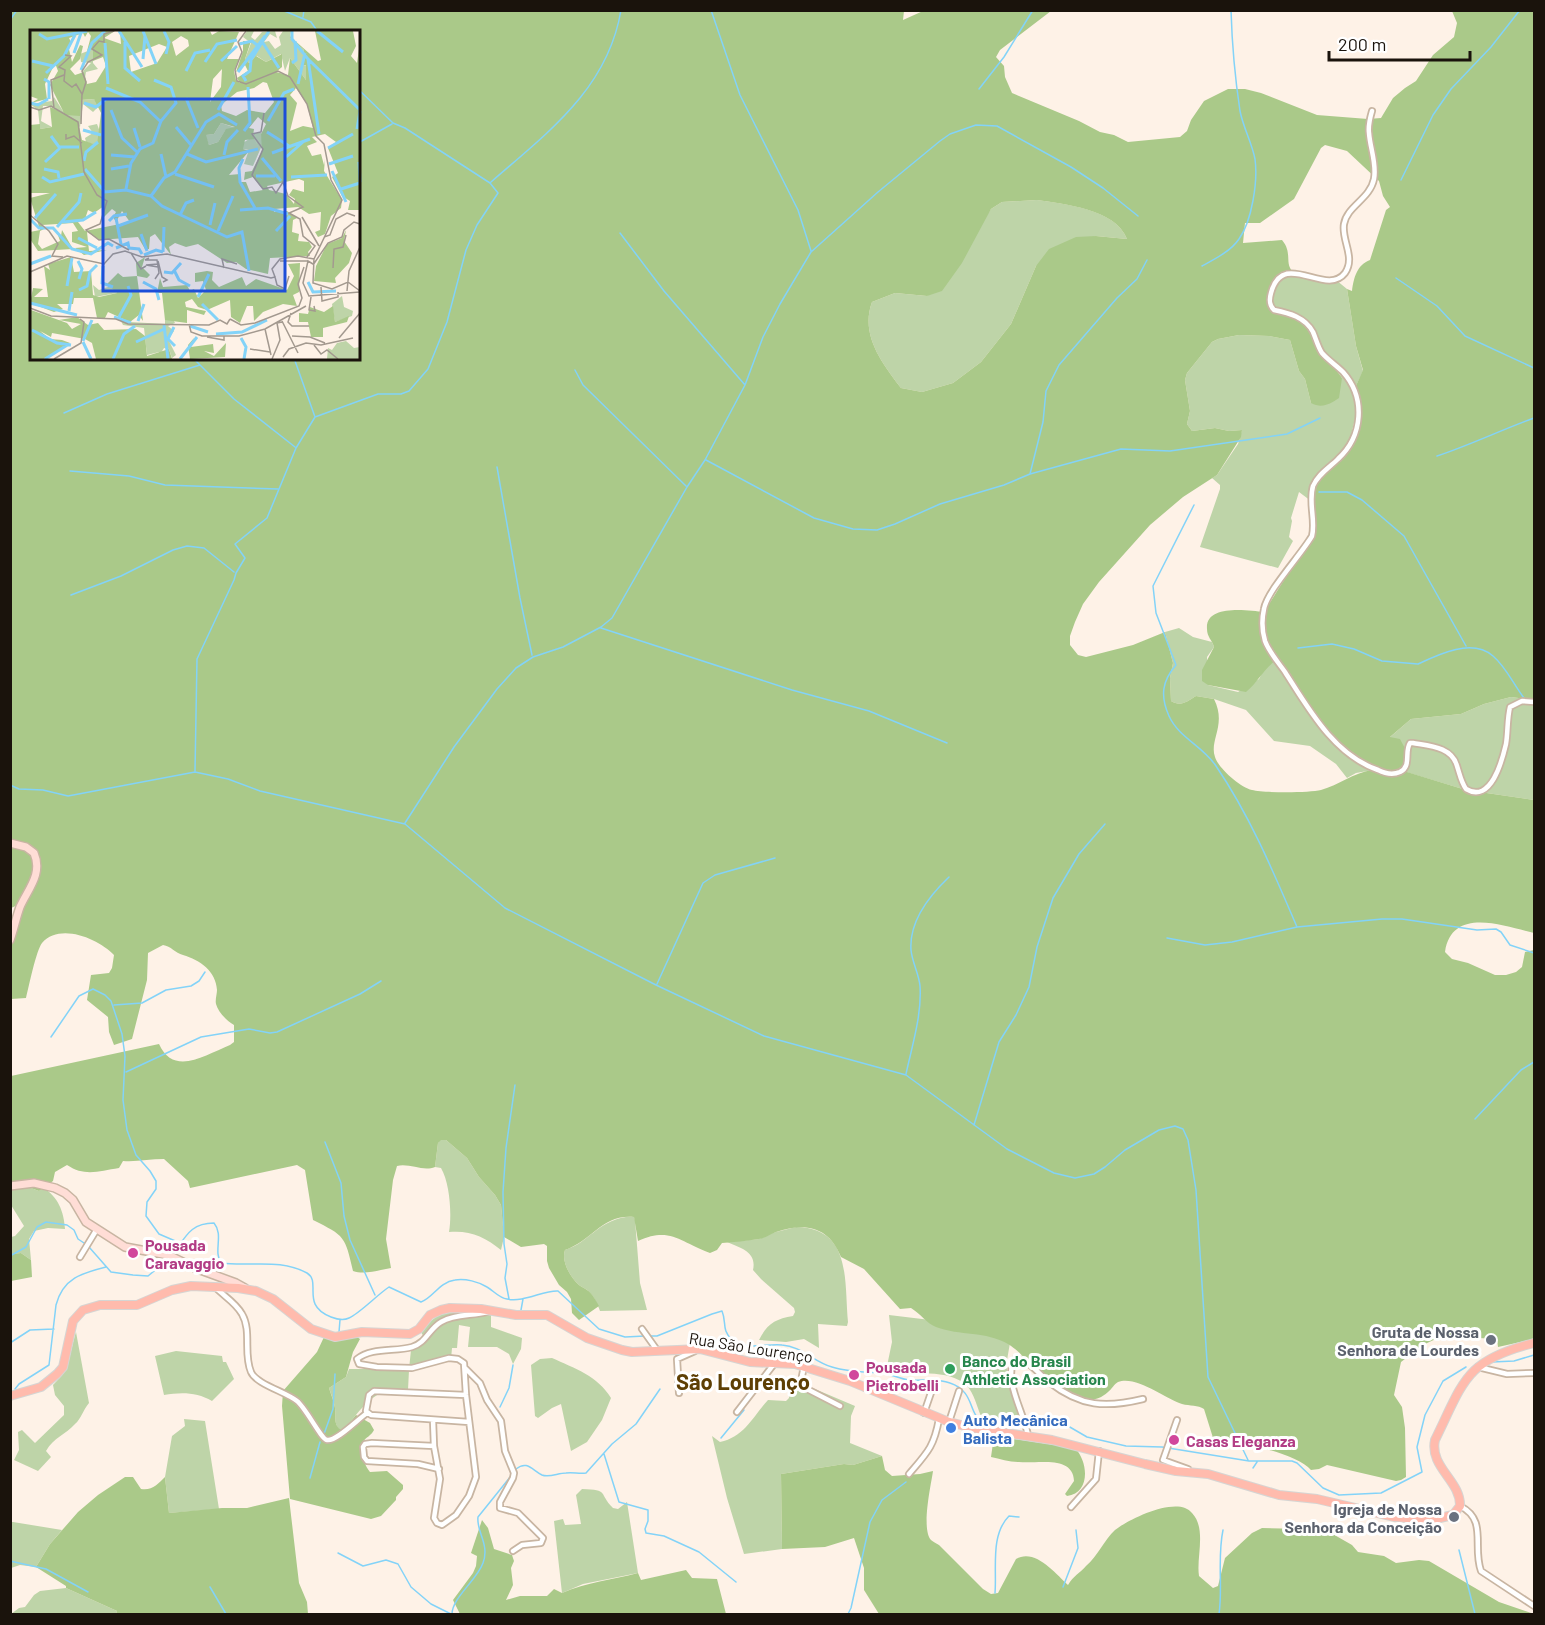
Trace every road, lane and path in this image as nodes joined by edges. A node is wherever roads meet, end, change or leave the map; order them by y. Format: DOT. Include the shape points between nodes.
graph roads {
  1 [pos="1372,111"];
  2 [pos="1534,702"];
  3 [pos="10,843"];
  4 [pos="10,940"];
  5 [pos="10,1186"];
  6 [pos="97,1229"];
  7 [pos="80,1257"];
  8 [pos="215,1287"];
  9 [pos="246,1289"];
  10 [pos="490,1311"];
  11 [pos="644,1331"];
  12 [pos="1534,1343"];
  13 [pos="700,1349"];
  14 [pos="657,1350"];
  15 [pos="776,1362"];
  16 [pos="804,1366"];
  17 [pos="1476,1367"];
  18 [pos="465,1368"];
  19 [pos="1534,1373"];
  20 [pos="1507,1374"];
  21 [pos="1505,1381"];
  22 [pos="934,1384"];
  23 [pos="959,1391"];
  24 [pos="679,1393"];
  25 [pos="465,1395"];
  26 [pos="10,1396"];
  27 [pos="1143,1399"];
  28 [pos="840,1406"];
  29 [pos="737,1412"];
  30 [pos="367,1413"];
  31 [pos="924,1413"];
  32 [pos="939,1419"];
  33 [pos="433,1420"];
  34 [pos="1178,1420"];
  35 [pos="469,1422"];
  36 [pos="949,1422"];
  37 [pos="1028,1436"];
  38 [pos="434,1446"];
  39 [pos="1099,1451"];
  40 [pos="439,1469"];
  41 [pos="1200,1473"];
  42 [pos="909,1474"];
  43 [pos="1460,1506"];
  44 [pos="1071,1507"];
  45 [pos="513,1551"];
  46 [pos="1534,1606"];
  1 -- 2 [label="street" via="1368,129 1374,178 1371,189 1344,224 1348,267 1337,279 1288,273 1274,286 1270,298 1271,308 1300,318 1312,330 1321,351 1343,372 1358,404 1359,419 1351,445 1313,487 1312,536 1265,602 1266,642 1329,735 1358,761 1396,773 1407,764 1410,743 1436,747 1453,757 1463,785 1470,792 1480,792 1490,785 1500,766 1510,706"];
  3 -- 4 [label="street" via="34,853 37,866"];
  5 -- 6 [label="street" via="34,1183 65,1193 77,1204 86,1222"];
  6 -- 7 [label="street"];
  6 -- 9 [label="street" via="125,1247 168,1255"];
  8 -- 9 [label="main road, Rua São Lourenço"];
  8 -- 26 [label="main road, Rua São Lourenço" via="182,1288 137,1305 100,1305 83,1310 73,1321 63,1367 41,1387"];
  8 -- 30 [label="street" via="245,1321 254,1378 295,1399 322,1438 339,1437"];
  9 -- 10 [label="main road, Rua São Lourenço" via="273,1299 311,1329 335,1336 362,1332 410,1334 441,1310"];
  10 -- 14 [label="main road, Rua São Lourenço" via="547,1315 612,1347 632,1352"];
  10 -- 18 [label="street" via="449,1318 414,1347 375,1351 357,1361 370,1367 412,1368 454,1358 461,1360"];
  11 -- 14 [label="street"];
  12 -- 17 [label="main road" via="1501,1352"];
  13 -- 14 [label="main road, Rua São Lourenço"];
  13 -- 15 [label="main road, Rua São Lourenço" via="744,1361"];
  13 -- 24 [label="street" via="677,1359"];
  15 -- 16 [label="main road, Rua São Lourenço"];
  15 -- 29 [label="street"];
  16 -- 28 [label="street" via="805,1388"];
  16 -- 31 [label="main road, Rua São Lourenço"];
  17 -- 20 [label="street"];
  17 -- 43 [label="main road" via="1466,1378 1434,1446 1436,1458 1459,1496"];
  18 -- 25 [label="street"];
  18 -- 45 [label="street" via="480,1383 501,1421 514,1476 500,1508 518,1513 543,1538 541,1543 522,1545"];
  19 -- 20 [label="street"];
  20 -- 21 [label="street"];
  22 -- 31 [label="street"];
  23 -- 36 [label="street"];
  25 -- 30 [label="street" via="374,1392 369,1395"];
  25 -- 35 [label="street"];
  27 -- 37 [label="street" via="1091,1404 1064,1392 1023,1360 1015,1359 1012,1383"];
  30 -- 33 [label="street"];
  31 -- 32 [label="main road, Rua São Lourenço"];
  32 -- 36 [label="main road, Rua São Lourenço"];
  32 -- 42 [label="street" via="929,1451"];
  33 -- 35 [label="street"];
  33 -- 38 [label="street"];
  34 -- 41 [label="street" via="1164,1461"];
  35 -- 40 [label="street" via="475,1481 456,1515 439,1525 434,1515"];
  36 -- 37 [label="main road, Rua São Lourenço"];
  37 -- 39 [label="main road, Rua São Lourenço"];
  38 -- 40 [label="street"];
  38 -- 40 [label="street" via="372,1443 363,1447 367,1461"];
  39 -- 41 [label="main road, Rua São Lourenço" via="1176,1471"];
  39 -- 44 [label="street" via="1096,1479"];
  41 -- 43 [label="main road, Rua São Lourenço" via="1269,1494 1317,1499 1394,1517 1431,1520 1453,1515"];
  43 -- 46 [label="street" via="1469,1510 1476,1522 1481,1571"];
}
